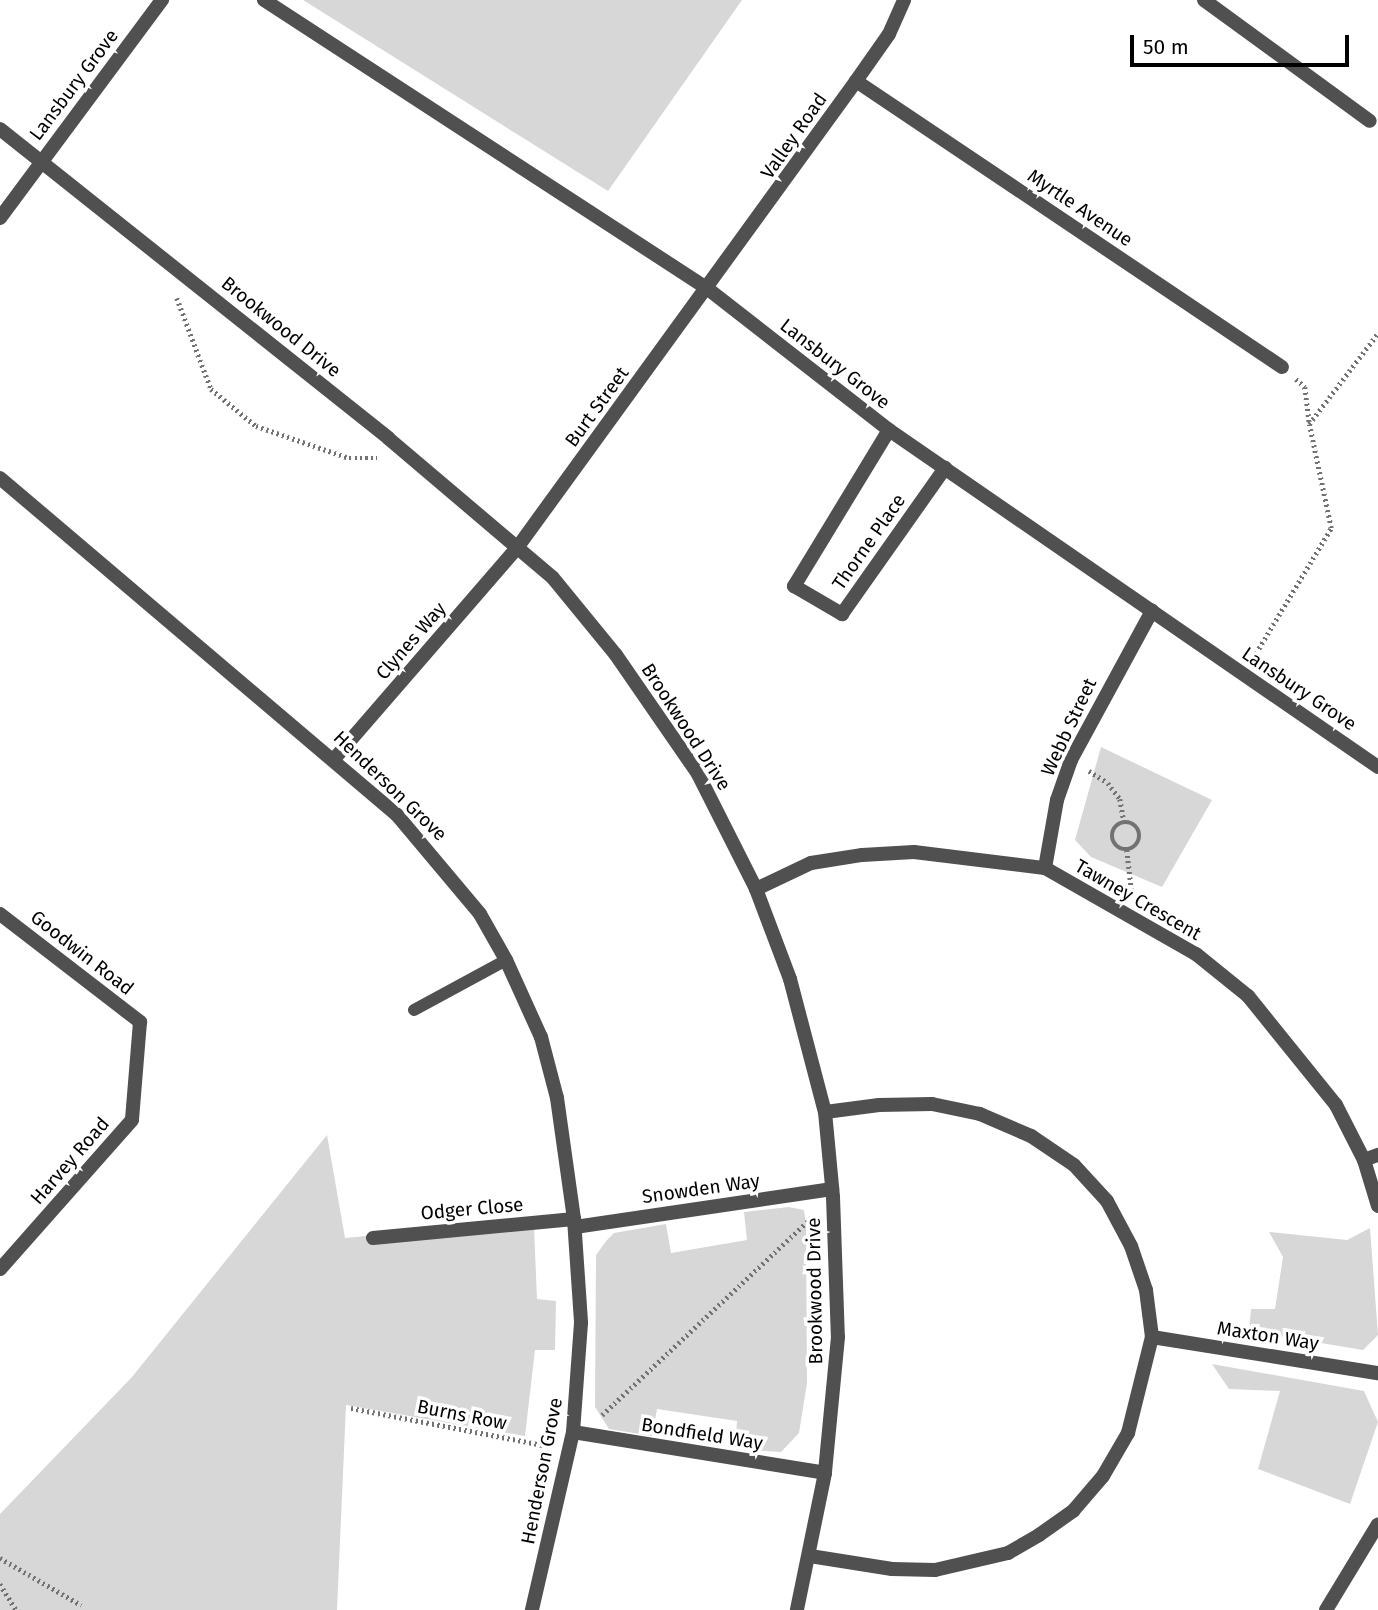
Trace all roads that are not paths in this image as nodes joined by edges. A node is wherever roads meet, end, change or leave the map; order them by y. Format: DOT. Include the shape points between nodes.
graph roads {
  1 [pos="162,0"];
  2 [pos="264,0"];
  3 [pos="904,0"];
  4 [pos="1205,0"];
  5 [pos="856,81"];
  6 [pos="1370,121"];
  7 [pos="0,129"];
  8 [pos="42,159"];
  9 [pos="0,218"];
  10 [pos="708,289"];
  11 [pos="1282,367"];
  12 [pos="889,430"];
  13 [pos="945,468"];
  14 [pos="0,478"];
  15 [pos="517,548"];
  16 [pos="1152,611"];
  17 [pos="335,758"];
  18 [pos="1378,766"];
  19 [pos="1045,868"];
  20 [pos="756,889"];
  21 [pos="0,914"];
  22 [pos="506,960"];
  23 [pos="414,1010"];
  24 [pos="140,1022"];
  25 [pos="825,1112"];
  26 [pos="1371,1158"];
  27 [pos="833,1193"];
  28 [pos="1378,1206"];
  29 [pos="574,1223"];
  30 [pos="373,1238"];
  31 [pos="0,1269"];
  32 [pos="1152,1336"];
  33 [pos="1378,1373"];
  34 [pos="577,1433"];
  35 [pos="825,1473"];
  36 [pos="1378,1524"];
  37 [pos="810,1556"];
  38 [pos="532,1610"];
  39 [pos="797,1610"];
  40 [pos="1326,1610"];
  1 -- 8 [label="street, Lansbury Grove"];
  2 -- 10 [label="street, Lansbury Grove"];
  3 -- 5 [label="street, Valley Road" via="889,34"];
  4 -- 6 [label="street"];
  5 -- 10 [label="street, Valley Road"];
  5 -- 11 [label="street, Myrtle Avenue"];
  7 -- 8 [label="street, Brookwood Drive"];
  8 -- 9 [label="street"];
  8 -- 15 [label="street, Brookwood Drive"];
  10 -- 12 [label="street, Lansbury Grove"];
  10 -- 15 [label="street, Burt Street"];
  12 -- 13 [label="street, Lansbury Grove"];
  12 -- 13 [label="street, Thorne Place" via="794,586 842,614"];
  13 -- 16 [label="street, Lansbury Grove"];
  14 -- 17 [label="street, Henderson Grove"];
  15 -- 17 [label="street, Clynes Way"];
  15 -- 20 [label="street, Brookwood Drive" via="553,578 616,655 698,774"];
  16 -- 18 [label="street, Lansbury Grove"];
  16 -- 19 [label="street, Webb Street" via="1071,760 1057,800"];
  17 -- 22 [label="street, Henderson Grove" via="397,814 442,864 480,914"];
  19 -- 20 [label="street, Tawney Crescent" via="928,853 862,855 811,863"];
  19 -- 26 [label="street, Tawney Crescent" via="1106,907 1196,954 1248,996 1336,1105"];
  20 -- 25 [label="street, Brookwood Drive" via="790,979"];
  21 -- 24 [label="street, Goodwin Road"];
  22 -- 23 [label="lane"];
  22 -- 29 [label="street, Henderson Grove" via="547,1061"];
  24 -- 31 [label="street, Harvey Road" via="132,1120"];
  25 -- 27 [label="street, Brookwood Drive"];
  25 -- 32 [label="street" via="932,1104 980,1114 1042,1143 1074,1165 1107,1201 1138,1268"];
  26 -- 28 [label="street, Tawney Crescent"];
  27 -- 29 [label="street, Snowden Way"];
  27 -- 35 [label="street, Brookwood Drive" via="838,1337"];
  29 -- 30 [label="street, Odger Close"];
  29 -- 34 [label="street, Henderson Grove" via="581,1322"];
  32 -- 33 [label="street, Maxton Way"];
  32 -- 37 [label="street" via="1128,1433 1103,1476 1080,1502 1039,1535 1008,1553 935,1570 892,1569"];
  34 -- 35 [label="street, Bondfield Way"];
  34 -- 38 [label="street, Henderson Grove" via="569,1450"];
  35 -- 37 [label="street, Brookwood Drive"];
  36 -- 40 [label="street"];
  37 -- 39 [label="street, Brookwood Drive"];
}
